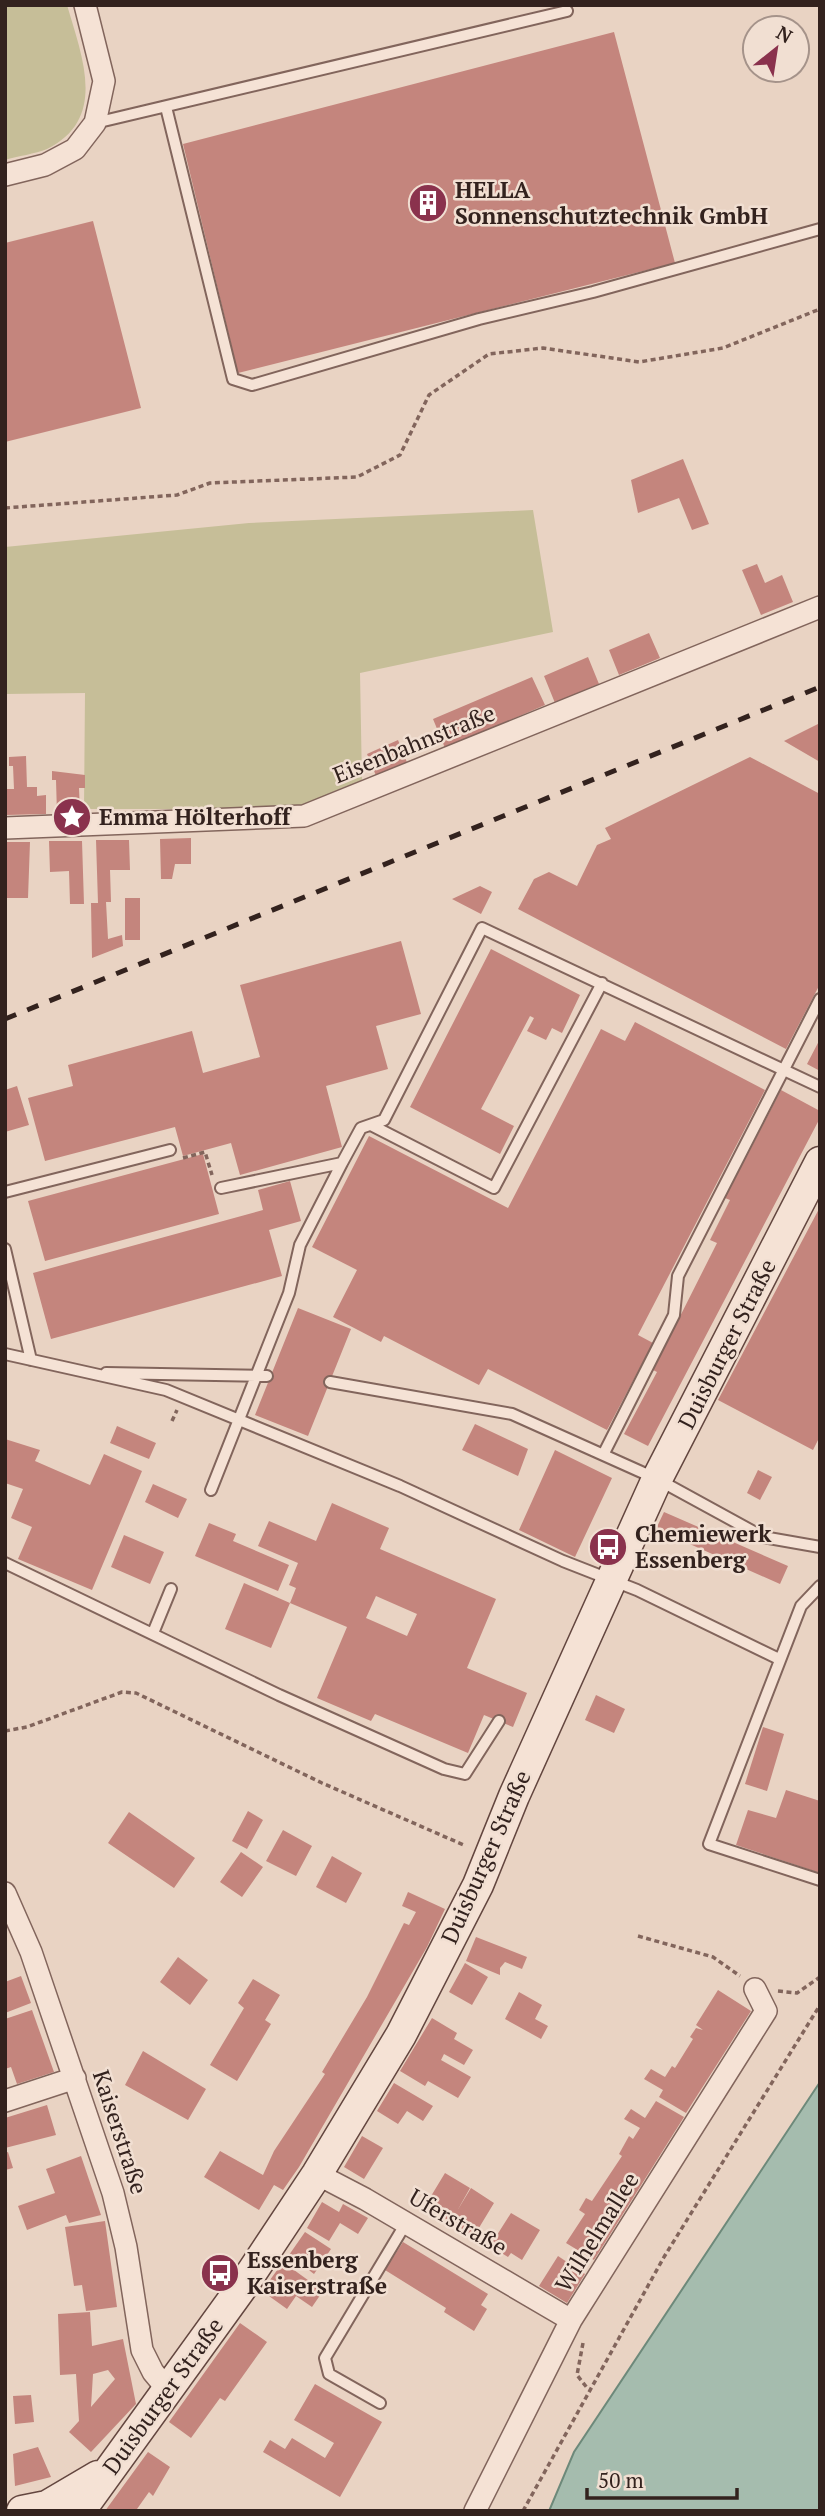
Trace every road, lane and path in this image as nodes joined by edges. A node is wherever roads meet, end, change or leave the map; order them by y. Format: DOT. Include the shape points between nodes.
graph roads {
  1 [pos="85,5"];
  2 [pos="567,11"];
  3 [pos="166,107"];
  4 [pos="95,123"];
  5 [pos="5,175"];
  6 [pos="820,229"];
  7 [pos="820,309"];
  8 [pos="5,508"];
  9 [pos="820,607"];
  10 [pos="5,828"];
  11 [pos="602,983"];
  12 [pos="820,999"];
  13 [pos="783,1070"];
  14 [pos="820,1087"];
  15 [pos="371,1125"];
  16 [pos="170,1150"];
  17 [pos="342,1163"];
  18 [pos="820,1163"];
  19 [pos="222,1188"];
  20 [pos="5,1192"];
  21 [pos="5,1249"];
  22 [pos="5,1354"];
  23 [pos="31,1360"];
  24 [pos="86,1373"];
  25 [pos="262,1376"];
  26 [pos="330,1382"];
  27 [pos="240,1420"];
  28 [pos="604,1453"];
  29 [pos="657,1479"];
  30 [pos="211,1490"];
  31 [pos="820,1547"];
  32 [pos="5,1563"];
  33 [pos="611,1581"];
  34 [pos="820,1586"];
  35 [pos="171,1589"];
  36 [pos="153,1633"];
  37 [pos="779,1659"];
  38 [pos="499,1721"];
  39 [pos="5,1731"];
  40 [pos="490,1856"];
  41 [pos="820,1880"];
  42 [pos="8,1907"];
  43 [pos="638,1936"];
  44 [pos="820,1977"];
  45 [pos="755,1989"];
  46 [pos="797,1993"];
  47 [pos="820,2005"];
  48 [pos="75,2078"];
  49 [pos="5,2101"];
  50 [pos="317,2174"];
  51 [pos="406,2222"];
  52 [pos="571,2320"];
  53 [pos="584,2342"];
  54 [pos="588,2389"];
  55 [pos="168,2390"];
  56 [pos="380,2403"];
  57 [pos="110,2468"];
  58 [pos="22,2511"];
  59 [pos="80,2511"];
  60 [pos="475,2511"];
  61 [pos="523,2511"];
  1 -- 4 [label="street" via="104,81"];
  2 -- 3 [label="lane"];
  3 -- 4 [label="lane"];
  3 -- 6 [label="lane" via="233,379 252,385 466,322"];
  4 -- 5 [label="street" via="75,149 45,164"];
  7 -- 8 [label="path" via="723,348 639,362 543,348 489,354 429,395 400,455 357,477 210,482 177,495"];
  9 -- 10 [label="street, Eisenbahnstraße" via="304,816"];
  11 -- 13 [label="lane"];
  11 -- 15 [label="lane" via="482,928 384,1120"];
  11 -- 15 [label="lane" via="494,1188"];
  12 -- 13 [label="lane"];
  13 -- 14 [label="lane"];
  13 -- 28 [label="lane" via="678,1276 674,1315"];
  15 -- 17 [label="lane" via="361,1129"];
  16 -- 19 [label="path" via="173,1160 205,1152 216,1189"];
  16 -- 20 [label="lane"];
  17 -- 19 [label="lane"];
  17 -- 25 [label="lane" via="300,1245"];
  18 -- 29 [label="main road, Duisburger Straße"];
  21 -- 23 [label="lane"];
  22 -- 23 [label="lane"];
  23 -- 24 [label="lane"];
  24 -- 25 [label="lane"];
  24 -- 27 [label="lane" via="166,1390"];
  25 -- 27 [label="lane"];
  26 -- 28 [label="lane" via="512,1414"];
  27 -- 30 [label="lane"];
  27 -- 33 [label="lane"];
  28 -- 29 [label="lane"];
  29 -- 31 [label="lane" via="763,1537"];
  29 -- 33 [label="main road, Duisburger Straße"];
  32 -- 36 [label="lane"];
  33 -- 37 [label="lane"];
  33 -- 40 [label="main road, Duisburger Straße"];
  34 -- 37 [label="lane" via="801,1606"];
  35 -- 36 [label="lane"];
  36 -- 38 [label="lane" via="443,1769 465,1774"];
  37 -- 41 [label="lane" via="709,1844"];
  39 -- 40 [label="path" via="122,1692 136,1693 322,1783"];
  40 -- 50 [label="main road, Duisburger Straße" via="401,2035"];
  42 -- 48 [label="street, Kaiserstraße" via="31,1952"];
  43 -- 45 [label="path" via="713,1957"];
  44 -- 46 [label="path"];
  45 -- 52 [label="street, Wilhelmallee" via="766,2011"];
  47 -- 54 [label="path"];
  48 -- 49 [label="street"];
  48 -- 55 [label="street, Kaiserstraße" via="113,2193 142,2350"];
  50 -- 51 [label="street, Uferstraße"];
  50 -- 55 [label="main road, Duisburger Straße"];
  51 -- 52 [label="street, Uferstraße"];
  51 -- 56 [label="lane" via="325,2358 329,2374"];
  52 -- 60 [label="street, Wilhelmallee"];
  53 -- 54 [label="path" via="577,2375"];
  54 -- 61 [label="path"];
  55 -- 57 [label="main road, Duisburger Straße"];
  57 -- 58 [label="main road" via="47,2506"];
  57 -- 59 [label="main road, Duisburger Straße"];
}
